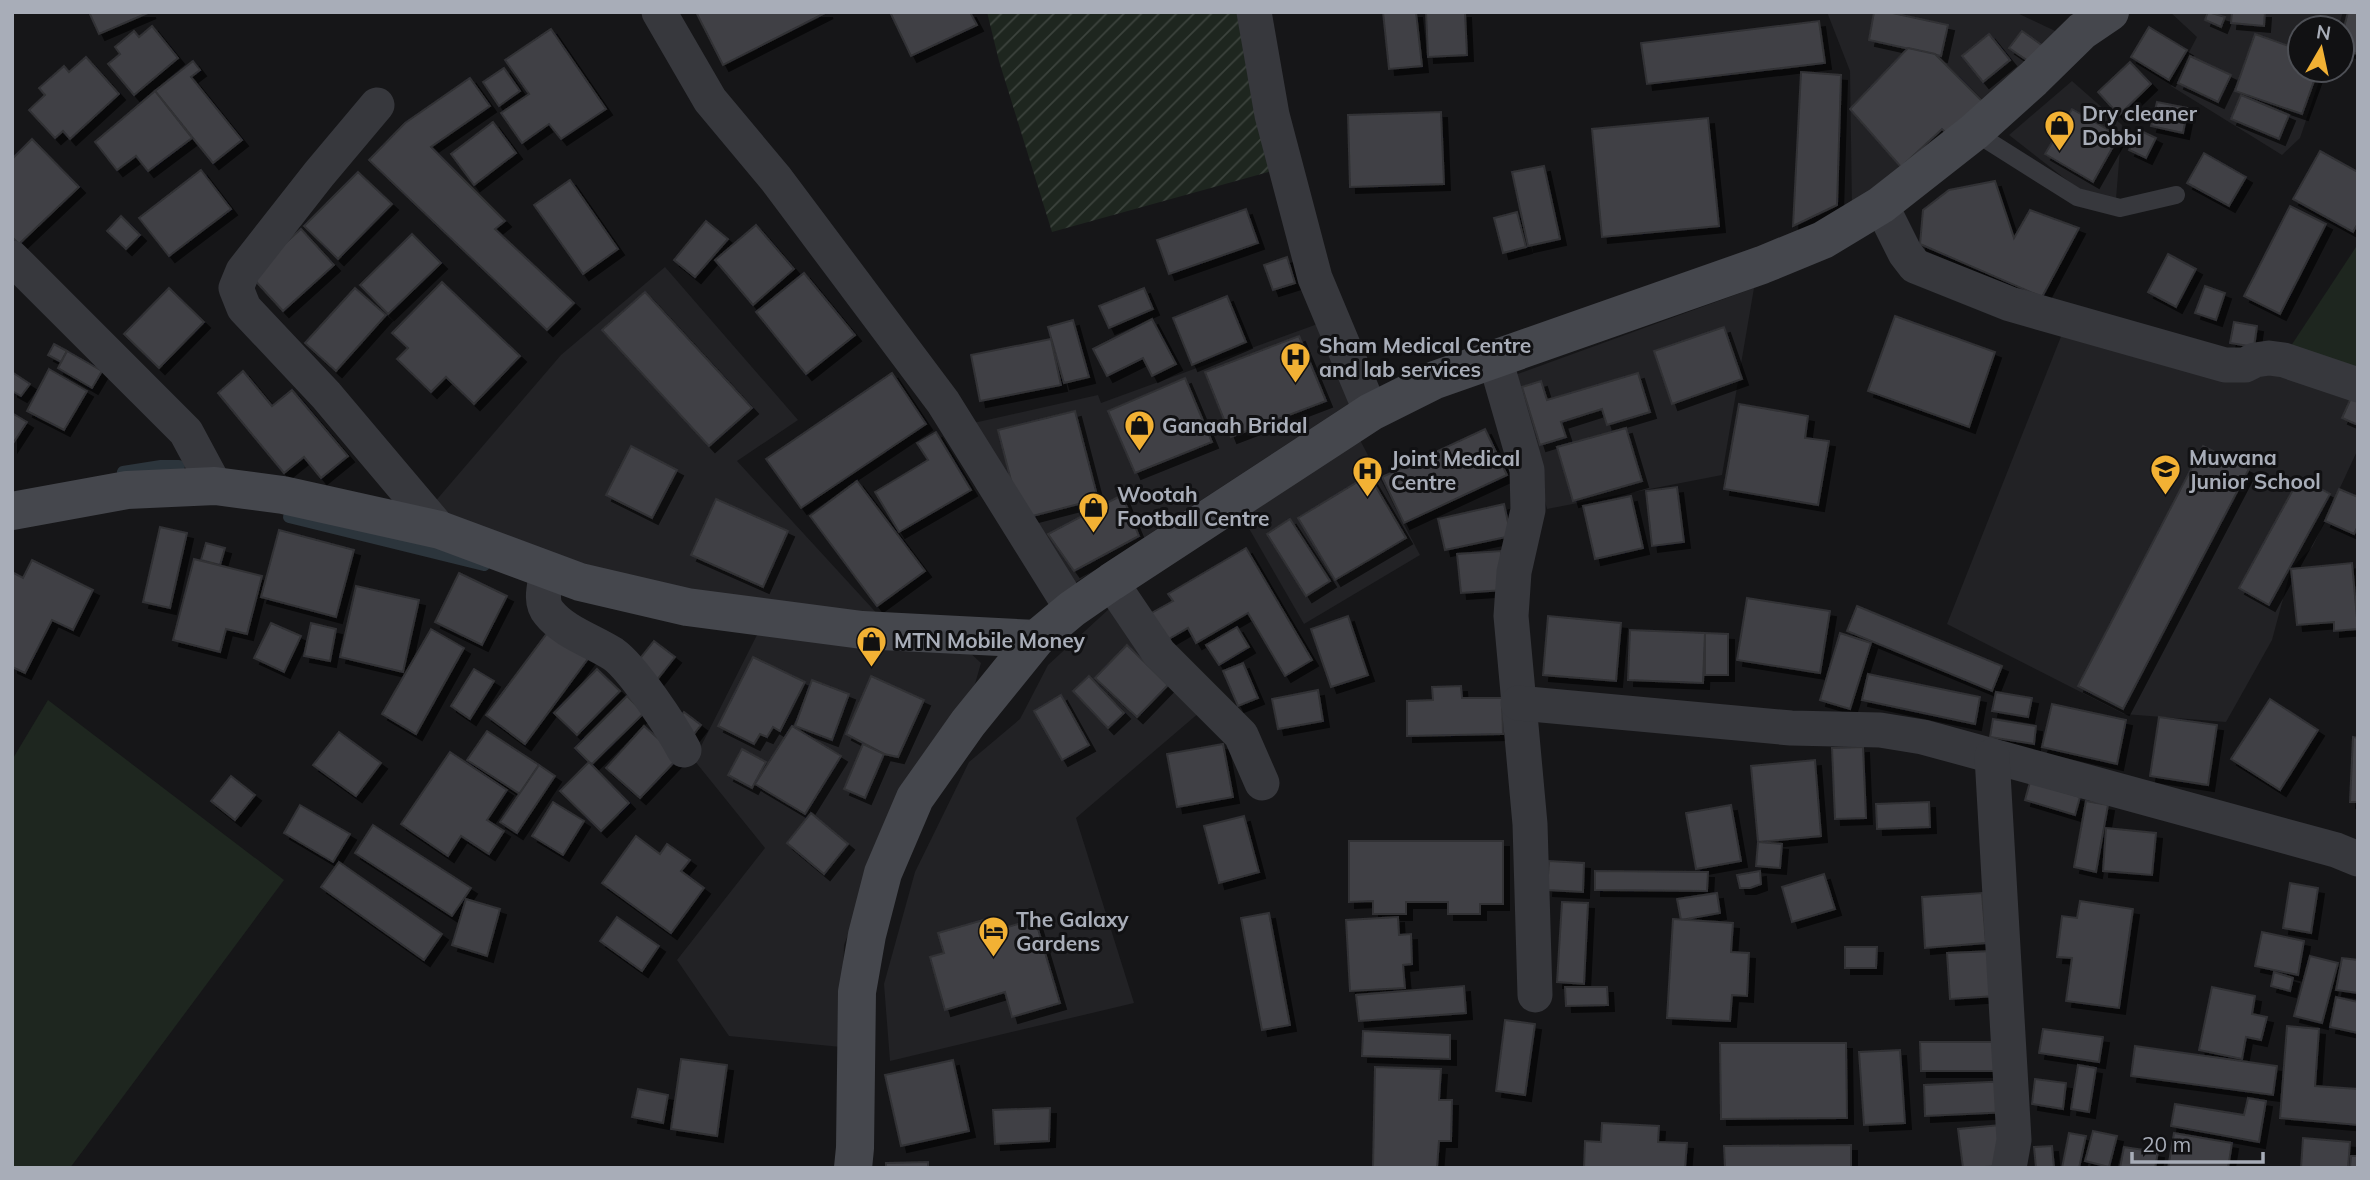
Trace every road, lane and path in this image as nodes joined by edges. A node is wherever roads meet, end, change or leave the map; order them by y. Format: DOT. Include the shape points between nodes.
graph roads {
  1 [pos="659,12"];
  2 [pos="1254,12"];
  3 [pos="2110,12"];
  4 [pos="377,105"];
  5 [pos="1974,132"];
  6 [pos="2176,195"];
  7 [pos="1881,205"];
  8 [pos="12,258"];
  9 [pos="1495,359"];
  10 [pos="2358,385"];
  11 [pos="1371,412"];
  12 [pos="215,486"];
  13 [pos="12,511"];
  14 [pos="440,530"];
  15 [pos="547,571"];
  16 [pos="1111,582"];
  17 [pos="1072,609"];
  18 [pos="1036,639"];
  19 [pos="1518,703"];
  20 [pos="684,750"];
  21 [pos="1993,756"];
  22 [pos="1262,783"];
  23 [pos="2358,859"];
  24 [pos="1535,995"];
  25 [pos="853,1168"];
  26 [pos="2009,1168"];
  1 -- 17 [label="street" via="710,100 776,179 943,402"];
  2 -- 11 [label="street" via="1272,114 1314,278"];
  3 -- 5 [label="street" via="2082,31"];
  4 -- 14 [label="street" via="243,271 236,288 244,307"];
  5 -- 6 [label="lane" via="2077,197 2120,208"];
  5 -- 7 [label="street"];
  7 -- 9 [label="street" via="1823,240 1762,265"];
  7 -- 10 [label="street" via="1915,266 2010,304 2225,365 2284,360"];
  8 -- 12 [label="street" via="186,432"];
  9 -- 11 [label="street" via="1435,380"];
  9 -- 19 [label="street" via="1527,470 1528,510 1514,572 1511,616"];
  11 -- 16 [label="street"];
  12 -- 13 [label="street" via="127,490"];
  12 -- 14 [label="street" via="283,495"];
  14 -- 15 [label="street"];
  15 -- 18 [label="street" via="687,607 862,630"];
  15 -- 20 [label="street" via="543,600 548,612 615,655"];
  16 -- 17 [label="street"];
  16 -- 22 [label="street" via="1159,653 1241,735"];
  17 -- 18 [label="street"];
  18 -- 25 [label="street" via="915,798 883,873 857,992"];
  19 -- 21 [label="street" via="1791,728 1880,730"];
  19 -- 24 [label="street" via="1531,838"];
  21 -- 23 [label="street"];
  21 -- 26 [label="street" via="2014,1140"];
}
